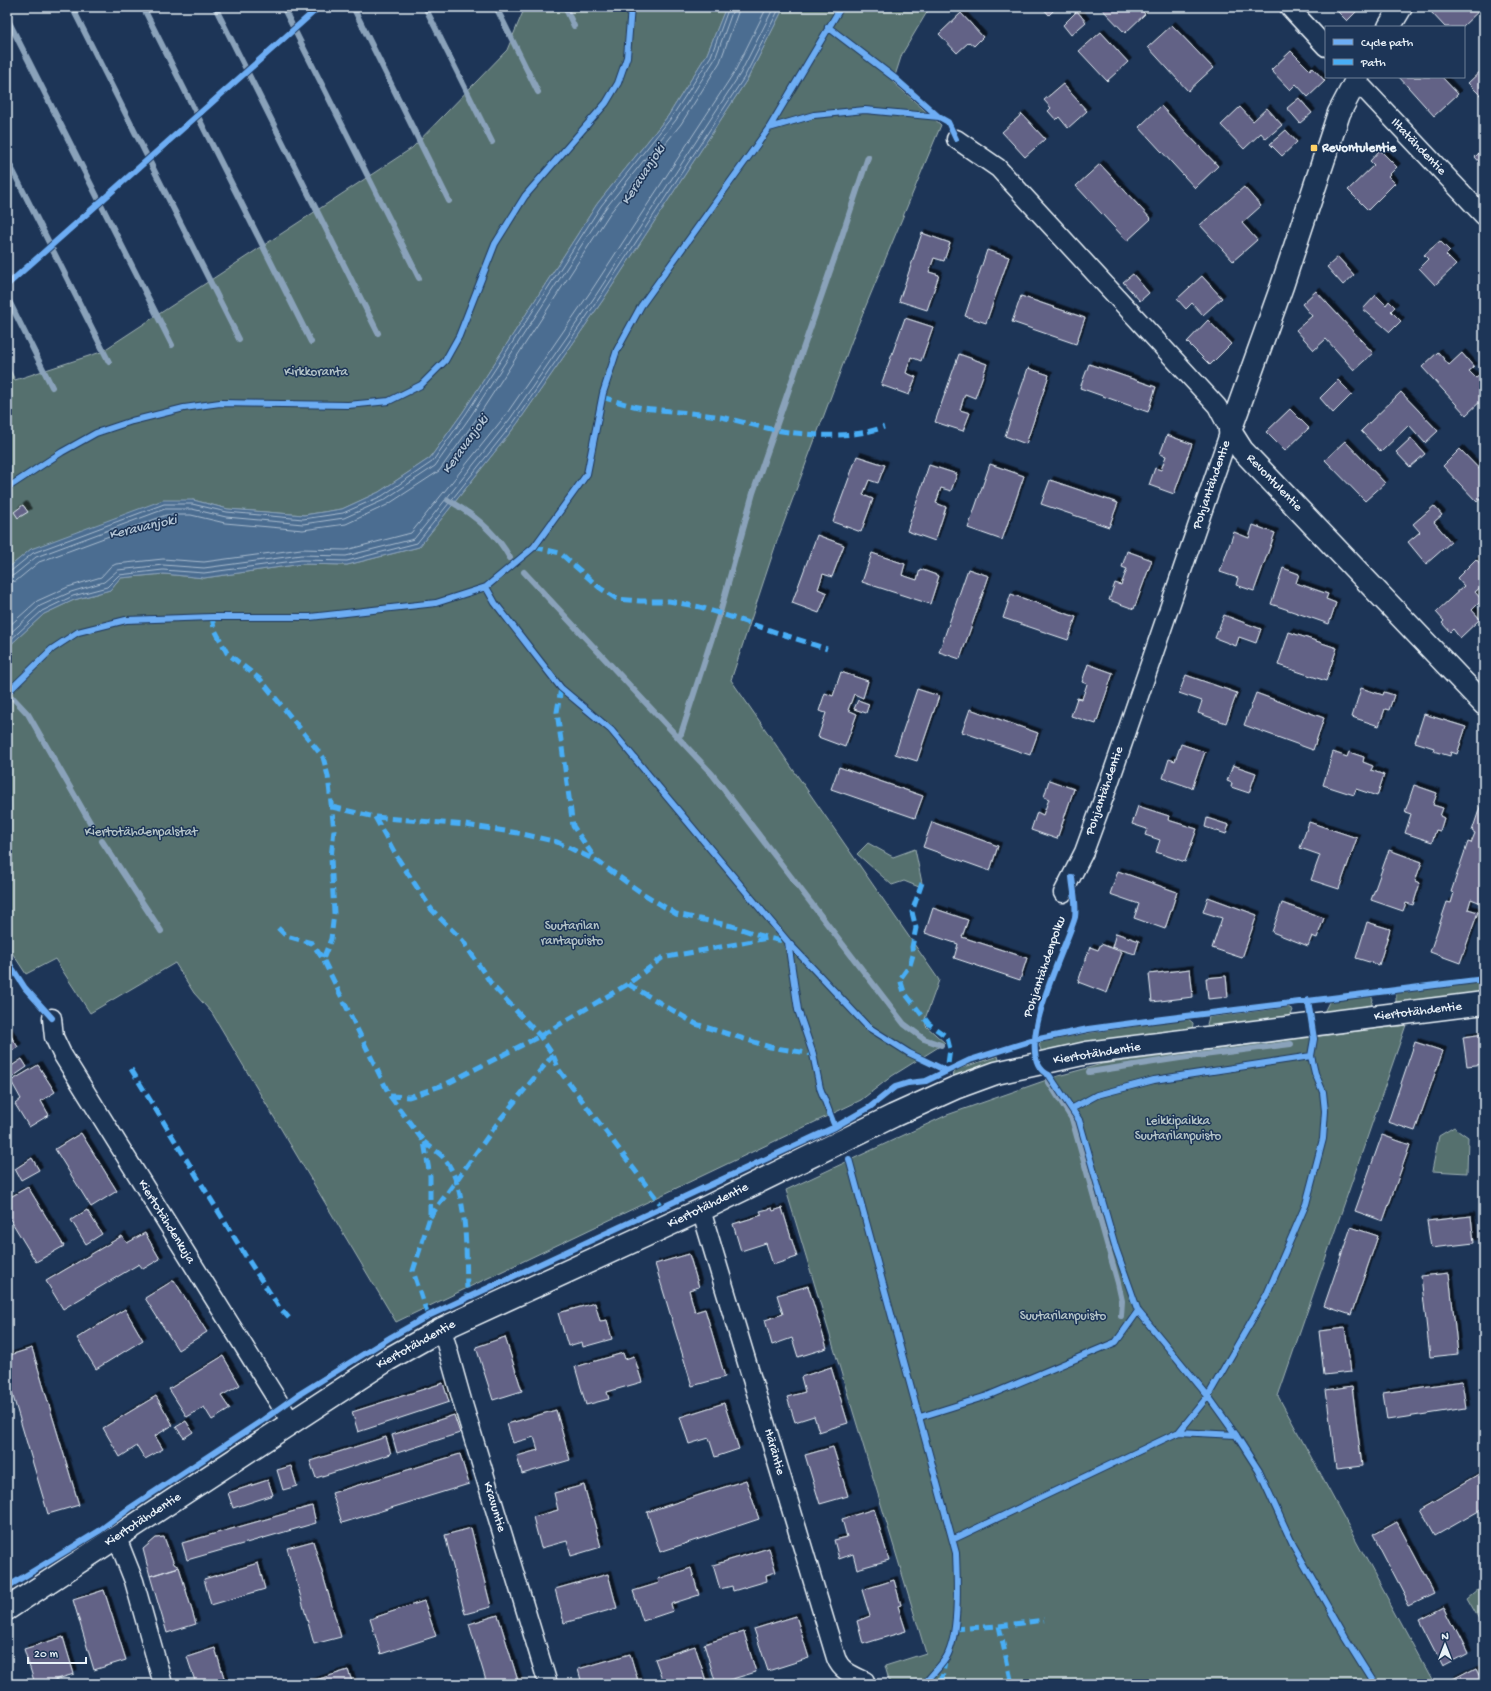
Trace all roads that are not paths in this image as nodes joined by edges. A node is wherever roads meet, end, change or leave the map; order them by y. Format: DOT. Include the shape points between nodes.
graph roads {
  1 [pos="1289,7"];
  2 [pos="1401,7"];
  3 [pos="1389,26"];
  4 [pos="1325,46"];
  5 [pos="1356,78"];
  6 [pos="956,139"];
  7 [pos="1484,216"];
  8 [pos="1230,432"];
  9 [pos="1484,704"];
  10 [pos="1063,893"];
  11 [pos="1484,1003"];
  12 [pos="52,1018"];
  13 [pos="701,1210"];
  14 [pos="442,1329"];
  15 [pos="291,1422"];
  16 [pos="117,1538"];
  17 [pos="7,1609"];
  18 [pos="865,1681"];
  19 [pos="163,1684"];
  20 [pos="548,1684"];
  1 -- 4 [label="street"];
  2 -- 3 [label="street"];
  5 -- 7 [label="street, Iltatähdentie"];
  5 -- 8 [label="street, Pohjantähdentie" via="1339,113"];
  6 -- 8 [label="street, Revontulentie" via="998,168 1218,406"];
  8 -- 9 [label="street, Revontulentie" via="1242,450"];
  8 -- 10 [label="street, Pohjantähdentie" via="1084,852"];
  11 -- 13 [label="street, Kiertotähdentie" via="1087,1054 996,1073 893,1116"];
  12 -- 15 [label="street, Kiertotähdenkuja" via="54,1037 62,1054"];
  13 -- 14 [label="street, Kiertotähdentie"];
  13 -- 18 [label="street, Häräntie" via="836,1658 839,1666"];
  14 -- 15 [label="street, Kiertotähdentie" via="387,1360"];
  14 -- 20 [label="street, Kravuntie"];
  15 -- 16 [label="street, Kiertotähdentie"];
  16 -- 17 [label="street, Kiertotähdentie"];
  16 -- 19 [label="street" via="134,1581"];
}
